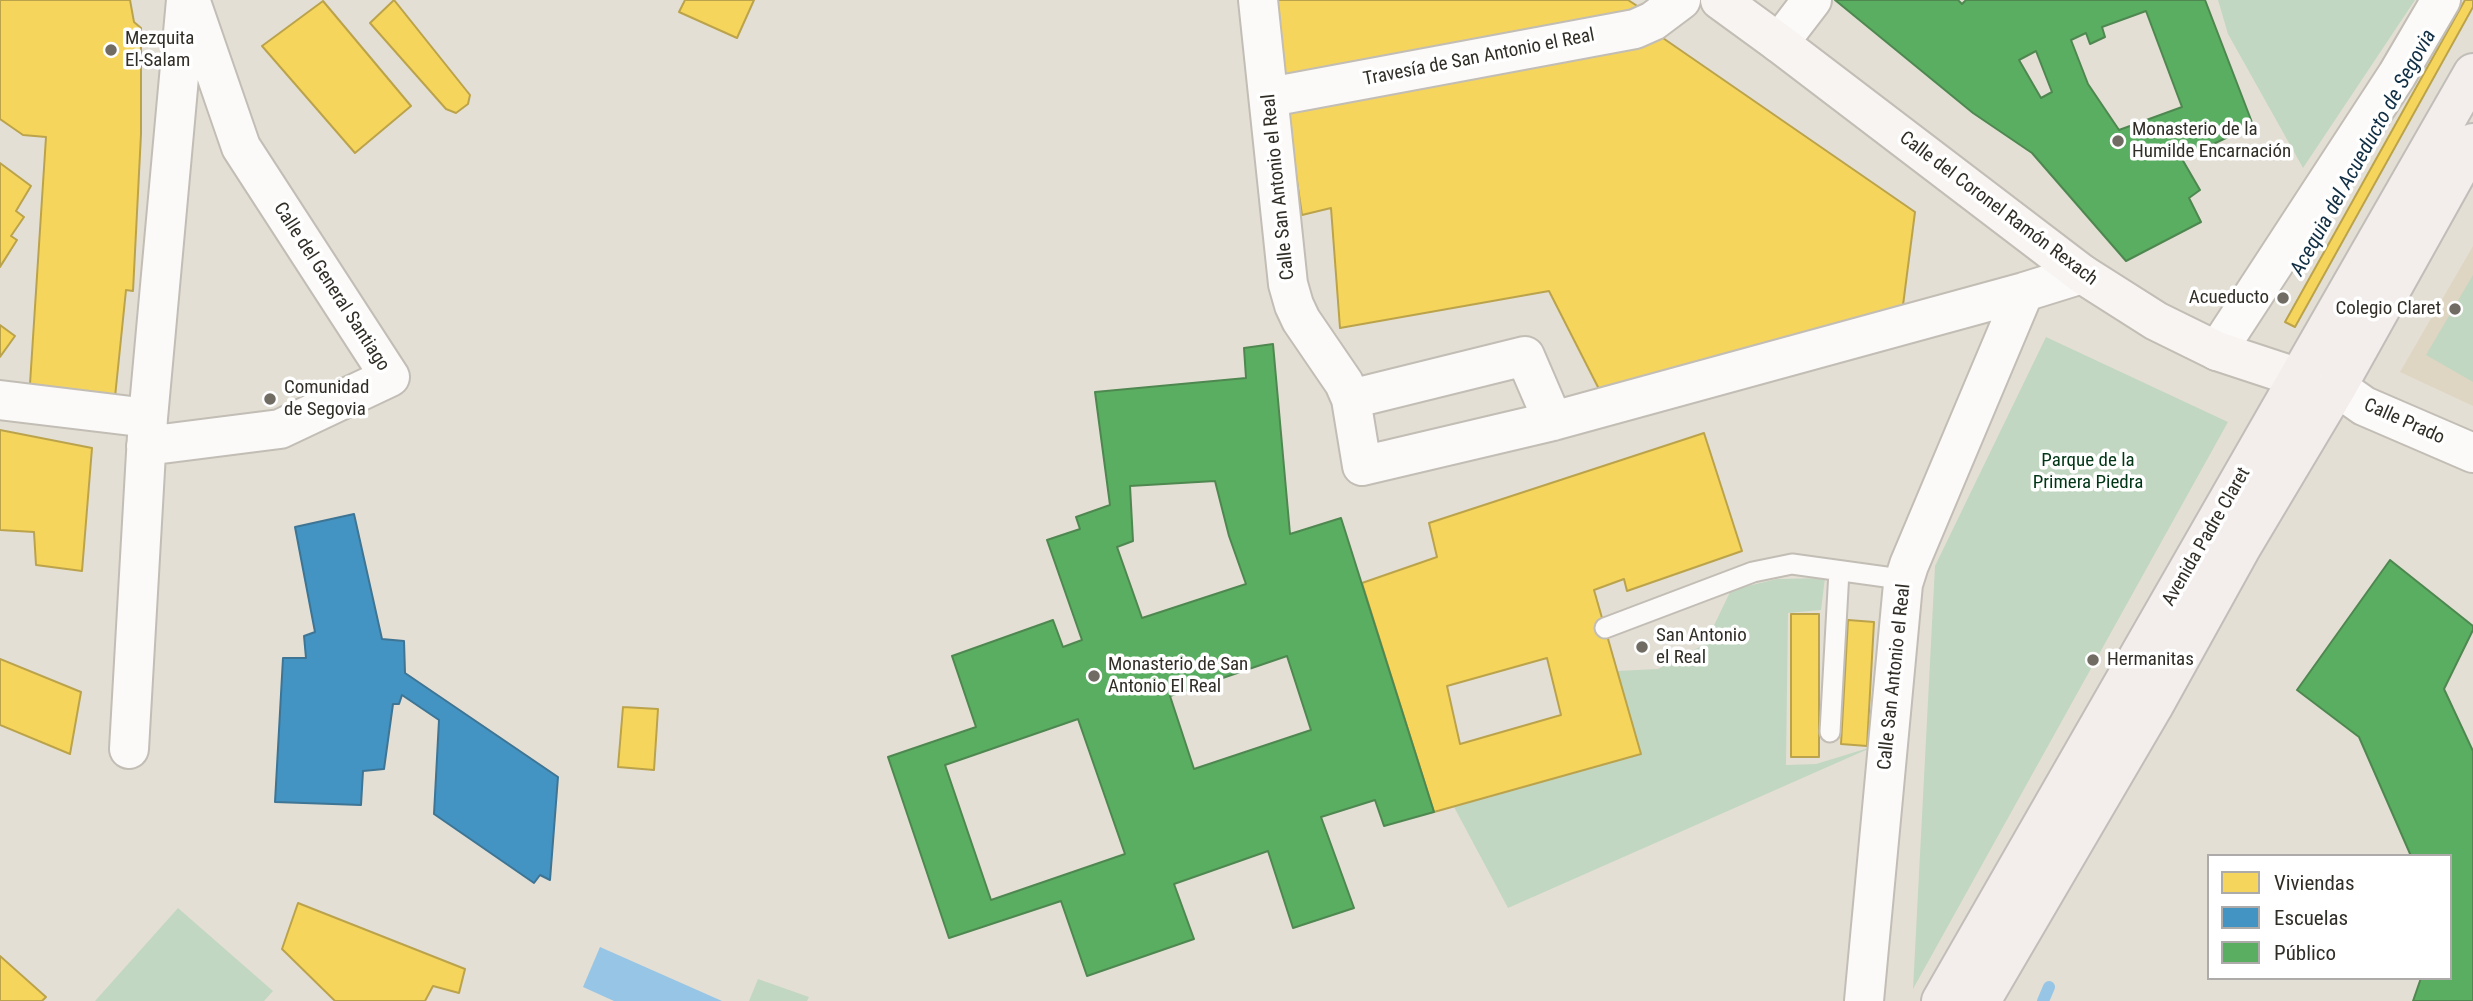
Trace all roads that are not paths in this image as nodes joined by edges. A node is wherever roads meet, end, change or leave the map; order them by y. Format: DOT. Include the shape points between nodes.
graph roads {
  1 [pos="188,0"];
  2 [pos="1258,0"];
  3 [pos="1681,0"];
  4 [pos="1720,0"];
  5 [pos="1812,0"];
  6 [pos="2441,0"];
  7 [pos="1779,43"];
  8 [pos="2473,72"];
  9 [pos="1270,97"];
  10 [pos="2473,143"];
  11 [pos="2082,274"];
  12 [pos="2024,292"];
  13 [pos="2217,351"];
  14 [pos="2345,372"];
  15 [pos="2299,379"];
  16 [pos="1352,399"];
  17 [pos="0,400"];
  18 [pos="1553,421"];
  19 [pos="2315,423"];
  20 [pos="147,432"];
  21 [pos="2473,434"];
  22 [pos="2473,453"];
  23 [pos="1839,570"];
  24 [pos="1903,584"];
  25 [pos="1605,628"];
  26 [pos="1830,732"];
  27 [pos="129,749"];
  28 [pos="1864,1001"];
  29 [pos="1941,1001"];
  30 [pos="1981,1001"];
  1 -- 20 [label="street, Calle del General Santiago"];
  1 -- 20 [label="street, Calle del General Santiago" via="241,147 390,377 279,429"];
  2 -- 9 [label="street, Calle San Antonio el Real"];
  3 -- 9 [label="street, Travesía de San Antonio el Real" via="1634,29"];
  4 -- 7 [label="main road, Calle del Coronel Ramón Rexach"];
  5 -- 7 [label="street"];
  6 -- 13 [label="street"];
  7 -- 11 [label="main road, Calle del Coronel Ramón Rexach"];
  8 -- 15 [label="main road, Avenida Padre Claret"];
  9 -- 16 [label="street, Calle San Antonio el Real" via="1288,284 1301,320"];
  10 -- 14 [label="main road, Avenida Padre Claret"];
  11 -- 12 [label="street, Calle San Antonio el Real"];
  11 -- 13 [label="main road, Calle del Coronel Ramón Rexach" via="2156,321"];
  12 -- 18 [label="street, Calle San Antonio el Real"];
  12 -- 24 [label="street, Calle San Antonio el Real"];
  13 -- 15 [label="main road, Calle del Coronel Ramón Rexach"];
  14 -- 15 [label="main road"];
  14 -- 19 [label="main road, Avenida Padre Claret"];
  14 -- 21 [label="lane, Calle Prado" via="2379,395"];
  14 -- 22 [label="street, Calle Prado" via="2364,406"];
  15 -- 19 [label="main road" via="2314,398"];
  15 -- 29 [label="main road, Avenida Padre Claret"];
  16 -- 18 [label="street" via="1525,356"];
  16 -- 18 [label="street, Calle San Antonio el Real" via="1362,466"];
  17 -- 20 [label="street"];
  19 -- 30 [label="main road, Avenida Padre Claret"];
  20 -- 27 [label="street, Calle del General Santiago"];
  23 -- 24 [label="lane"];
  23 -- 25 [label="lane" via="1792,564 1753,572"];
  23 -- 26 [label="lane"];
  24 -- 28 [label="street, Calle San Antonio el Real"];
}
